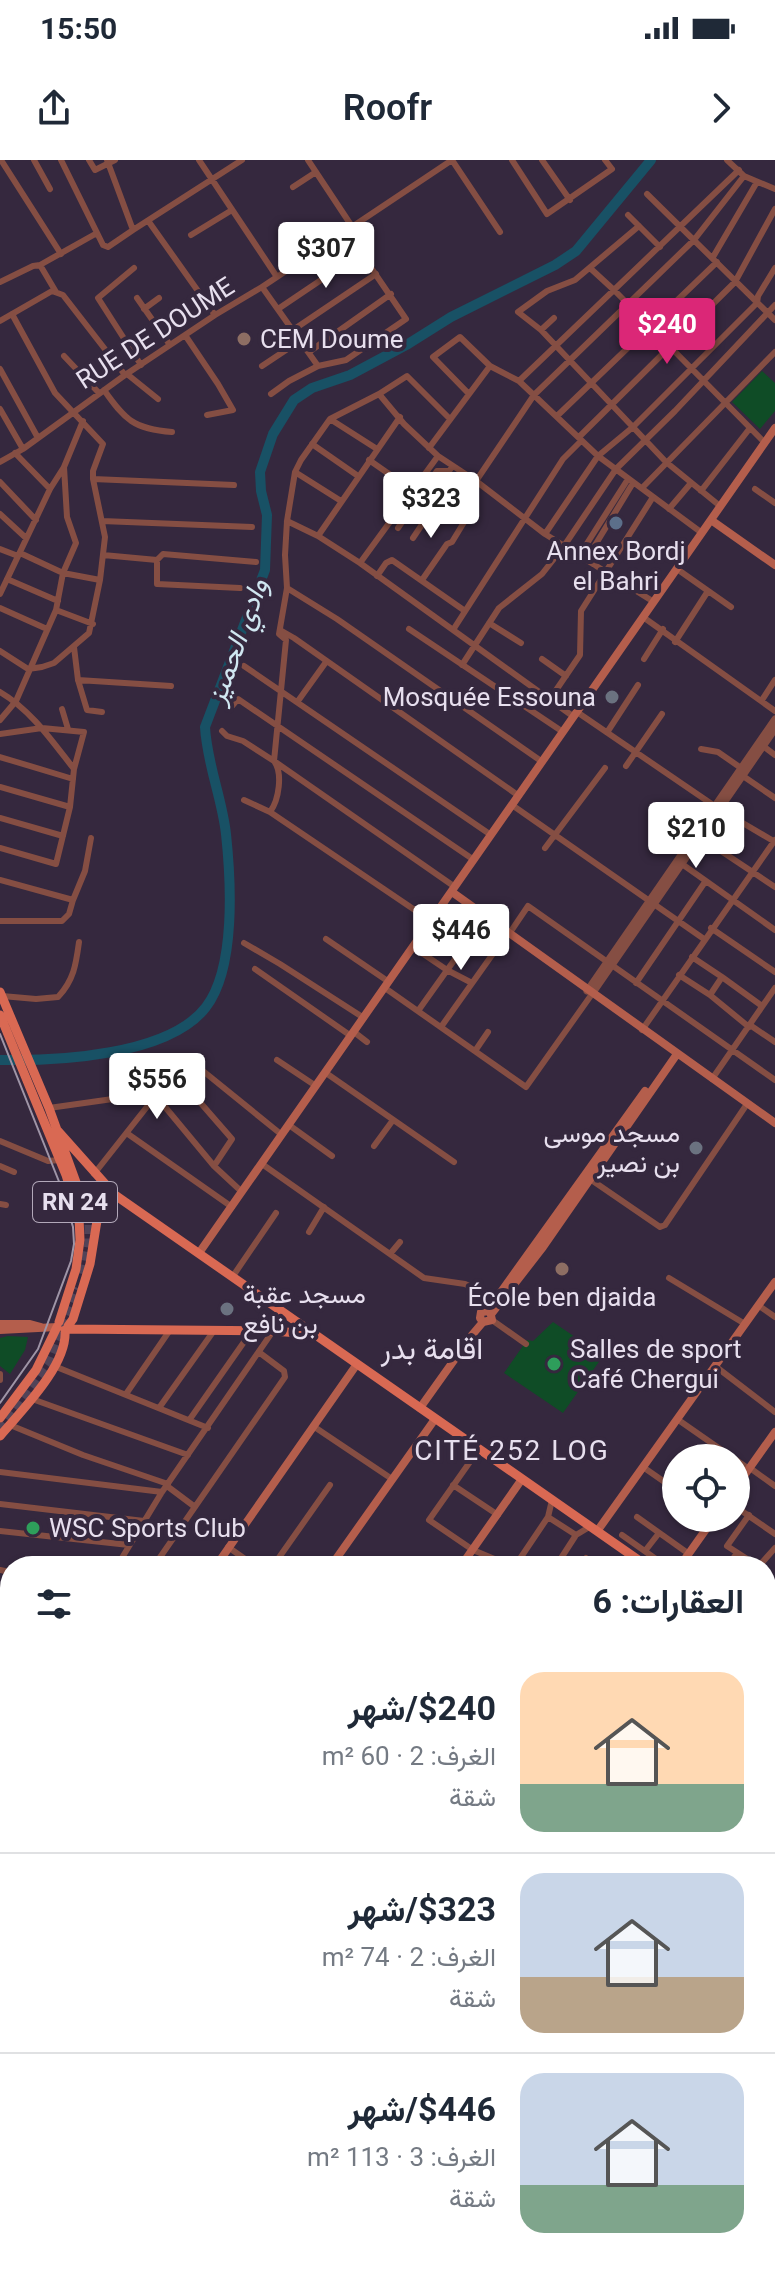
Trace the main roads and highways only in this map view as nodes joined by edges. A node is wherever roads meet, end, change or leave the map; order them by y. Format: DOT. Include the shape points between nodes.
graph roads {
  1 [pos="775,428"];
  2 [pos="711,520"];
  3 [pos="775,565"];
  4 [pos="453,890"];
  5 [pos="1,994"];
  6 [pos="0,1015"];
  7 [pos="15,1039"];
  8 [pos="675,1053"];
  9 [pos="33,1084"];
  10 [pos="775,1123"];
  11 [pos="54,1134"];
  12 [pos="115,1195"];
  13 [pos="87,1220"];
  14 [pos="95,1233"];
  15 [pos="199,1253"];
  16 [pos="775,1282"];
  17 [pos="65,1301"];
  18 [pos="76,1308"];
  19 [pos="286,1313"];
  20 [pos="487,1316"];
  21 [pos="0,1324"];
  22 [pos="11,1327"];
  23 [pos="304,1327"];
  24 [pos="83,1328"];
  25 [pos="63,1329"];
  26 [pos="286,1329"];
  27 [pos="0,1330"];
  28 [pos="273,1331"];
  29 [pos="314,1334"];
  30 [pos="357,1364"];
  31 [pos="418,1406"];
  32 [pos="0,1418"];
  33 [pos="435,1419"];
  34 [pos="775,1432"];
  35 [pos="0,1436"];
  36 [pos="750,1468"];
  37 [pos="522,1479"];
  38 [pos="594,1528"];
  39 [pos="704,1532"];
  40 [pos="222,1556"];
  41 [pos="338,1556"];
  42 [pos="468,1556"];
  43 [pos="633,1556"];
  44 [pos="688,1556"];
  1 -- 2 [label="main road"];
  2 -- 3 [label="main road"];
  2 -- 4 [label="main road"];
  4 -- 8 [label="main road"];
  4 -- 15 [label="main road"];
  5 -- 7 [label="main road, RN 24"];
  6 -- 7 [label="main road, RN 24"];
  7 -- 9 [label="main road, RN 24"];
  8 -- 10 [label="main road"];
  8 -- 20 [label="main road"];
  8 -- 20 [label="main road" via="516,1284"];
  9 -- 11 [label="main road, RN 24"];
  9 -- 11 [label="main road, RN 24" via="49,1108"];
  11 -- 12 [label="main road, RN 24"];
  11 -- 13 [label="main road"];
  11 -- 14 [label="main road, RN 24" via="86,1195"];
  11 -- 17 [label="main road, RN 24" via="80,1228 76,1269"];
  12 -- 14 [label="main road, RN 24" via="100,1202"];
  12 -- 15 [label="main road, RN 24"];
  14 -- 18 [label="main road, RN 24"];
  15 -- 19 [label="main road, RN 24"];
  16 -- 38 [label="main road"];
  17 -- 18 [label="main road" via="68,1308"];
  17 -- 25 [label="main road, RN 24"];
  18 -- 25 [label="main road, RN 24"];
  19 -- 23 [label="main road, RN 24"];
  19 -- 26 [label="main road"];
  20 -- 31 [label="main road"];
  21 -- 22 [label="main road"];
  22 -- 25 [label="main road"];
  22 -- 27 [label="main road"];
  23 -- 26 [label="main road"];
  23 -- 29 [label="main road, RN 24"];
  24 -- 25 [label="main road"];
  24 -- 25 [label="main road"];
  24 -- 28 [label="main road"];
  25 -- 32 [label="main road"];
  25 -- 35 [label="main road" via="54,1366"];
  26 -- 28 [label="main road"];
  28 -- 29 [label="main road"];
  29 -- 30 [label="main road, RN 24"];
  30 -- 31 [label="main road, RN 24"];
  30 -- 40 [label="main road"];
  31 -- 33 [label="main road, RN 24"];
  33 -- 37 [label="main road, RN 24"];
  33 -- 41 [label="main road"];
  34 -- 36 [label="main road"];
  37 -- 38 [label="main road, RN 24"];
  37 -- 42 [label="main road"];
  38 -- 43 [label="main road, RN 24"];
  39 -- 44 [label="main road"];
}
